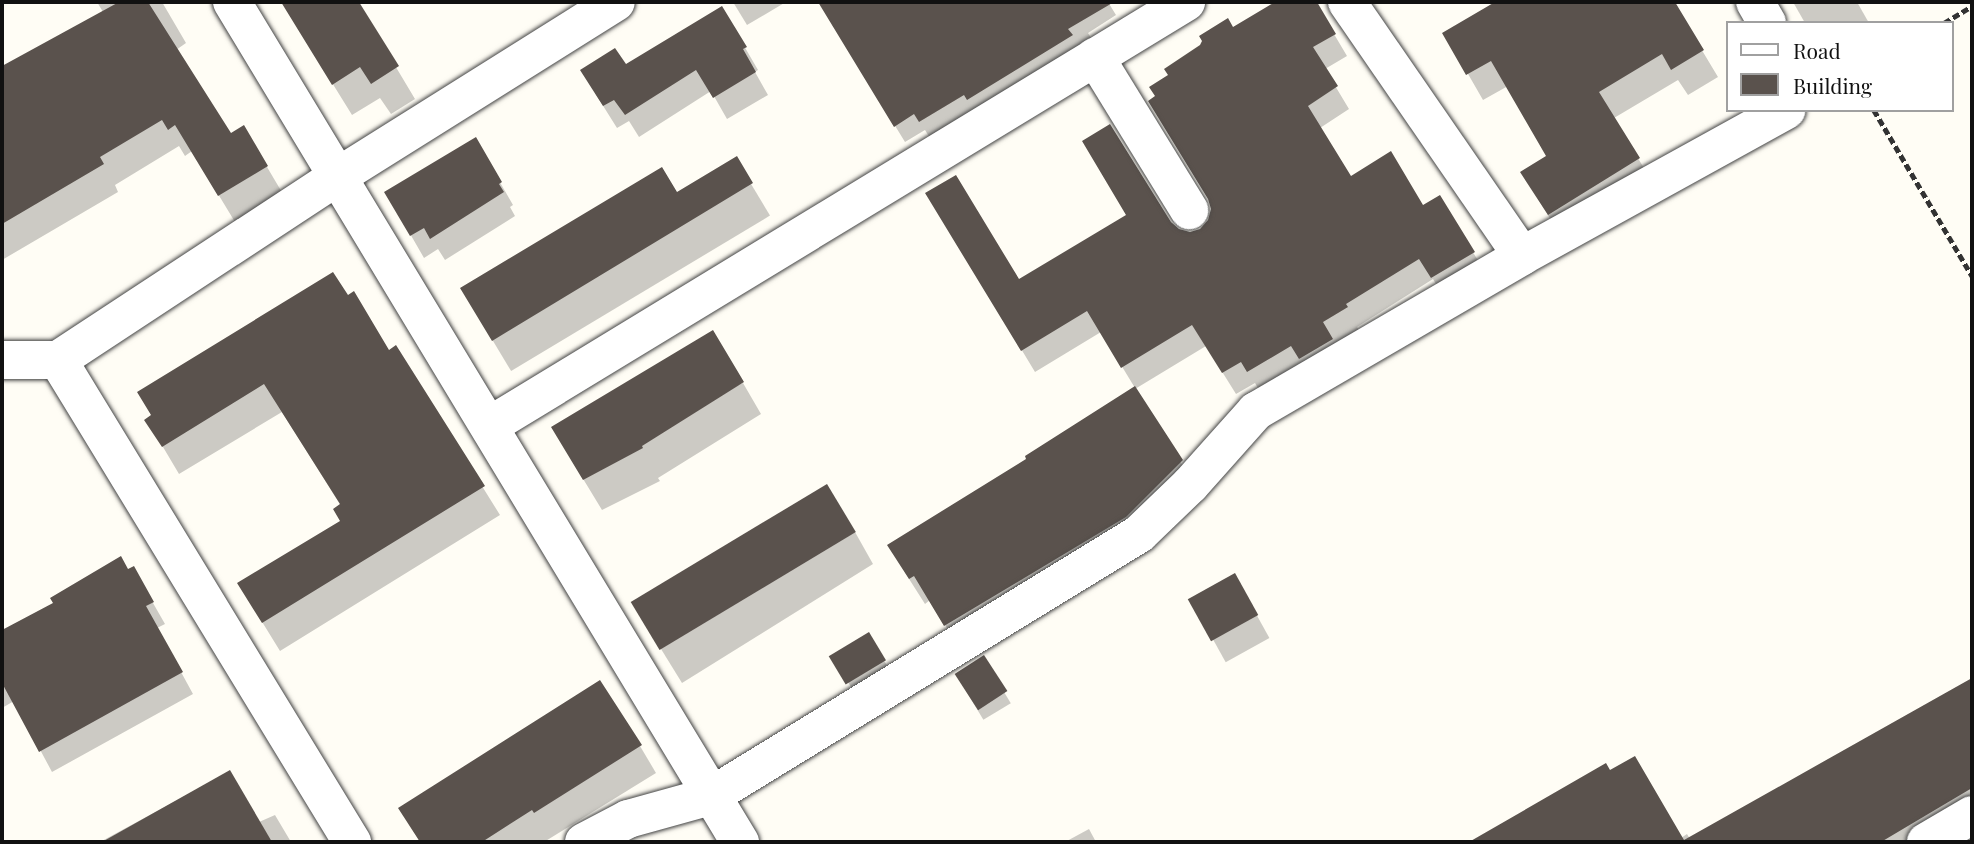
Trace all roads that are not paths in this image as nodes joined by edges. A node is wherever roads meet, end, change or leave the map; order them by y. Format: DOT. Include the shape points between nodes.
graph roads {
  1 [pos="232,2"];
  2 [pos="616,2"];
  3 [pos="1186,2"];
  4 [pos="1347,2"];
  5 [pos="1755,2"];
  6 [pos="1766,21"];
  7 [pos="1095,57"];
  8 [pos="1782,112"];
  9 [pos="337,177"];
  10 [pos="1189,210"];
  11 [pos="1522,256"];
  12 [pos="2,360"];
  13 [pos="58,360"];
  14 [pos="489,426"];
  15 [pos="711,796"];
  16 [pos="1972,815"];
  17 [pos="352,842"];
  18 [pos="584,842"];
  19 [pos="740,842"];
  20 [pos="1926,842"];
  1 -- 9 [label="street"];
  2 -- 9 [label="street"];
  3 -- 7 [label="street"];
  4 -- 11 [label="street"];
  5 -- 6 [label="street"];
  7 -- 10 [label="street"];
  7 -- 14 [label="street"];
  8 -- 11 [label="street"];
  9 -- 13 [label="street"];
  9 -- 14 [label="street"];
  11 -- 15 [label="street" via="1256,411 1139,534"];
  12 -- 13 [label="street"];
  13 -- 17 [label="street"];
  14 -- 15 [label="street"];
  15 -- 18 [label="street" via="628,819"];
  15 -- 19 [label="street"];
  16 -- 20 [label="street"];
}
